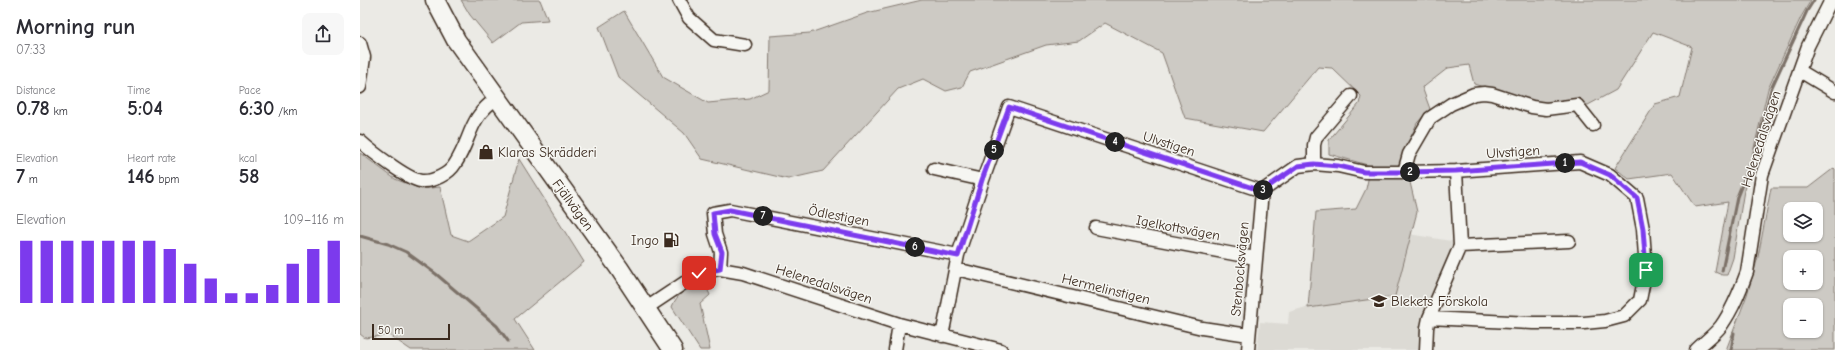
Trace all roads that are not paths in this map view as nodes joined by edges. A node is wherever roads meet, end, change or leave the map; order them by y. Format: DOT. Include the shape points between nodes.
graph roads {
  1 [pos="435,0"];
  2 [pos="679,0"];
  3 [pos="1831,0"];
  4 [pos="360,43"];
  5 [pos="745,45"];
  6 [pos="1800,71"];
  7 [pos="360,87"];
  8 [pos="1835,92"];
  9 [pos="1352,96"];
  10 [pos="496,98"];
  11 [pos="1592,125"];
  12 [pos="360,141"];
  13 [pos="1314,164"];
  14 [pos="934,169"];
  15 [pos="1456,171"];
  16 [pos="1404,172"];
  17 [pos="982,180"];
  18 [pos="1262,191"];
  19 [pos="1096,228"];
  20 [pos="1569,240"];
  21 [pos="1460,246"];
  22 [pos="958,256"];
  23 [pos="1255,258"];
  24 [pos="720,269"];
  25 [pos="956,269"];
  26 [pos="645,309"];
  27 [pos="1429,318"];
  28 [pos="899,324"];
  29 [pos="1249,334"];
  30 [pos="942,336"];
  31 [pos="673,350"];
  32 [pos="895,350"];
  33 [pos="1001,350"];
  34 [pos="1248,350"];
  35 [pos="1426,350"];
  36 [pos="1696,350"];
  1 -- 10 [label="street, Fjällvägen" via="456,40"];
  2 -- 5 [label="street" via="689,18 714,40"];
  3 -- 6 [label="street, Helenedalsvägen" via="1808,46"];
  4 -- 7 [label="street" via="364,57"];
  6 -- 8 [label="street"];
  6 -- 36 [label="street, Helenedalsvägen" via="1762,175 1747,272 1742,286 1720,326"];
  9 -- 13 [label="street" via="1316,137"];
  10 -- 12 [label="street" via="485,106 475,121 455,164 449,171 436,178 414,179"];
  10 -- 26 [label="street, Fjällvägen" via="619,268"];
  11 -- 16 [label="street" via="1577,105 1532,108 1492,94 1474,94 1451,104 1430,118 1409,154"];
  13 -- 16 [label="street, Ulvstigen" via="1364,172"];
  13 -- 18 [label="street, Ulvstigen" via="1298,166"];
  14 -- 17 [label="street"];
  15 -- 16 [label="street, Ulvstigen"];
  15 -- 21 [label="street"];
  15 -- 27 [label="street, Ulvstigen" via="1580,162 1610,175 1637,198 1643,229 1646,270 1641,297 1635,307 1624,316 1605,321 1533,323"];
  17 -- 18 [label="street, Ulvstigen" via="1009,107"];
  17 -- 22 [label="street"];
  18 -- 23 [label="street, Stenbocksvägen"];
  19 -- 23 [label="street, Igelkottsvägen"];
  20 -- 21 [label="street"];
  21 -- 27 [label="street"];
  22 -- 24 [label="street, Ödlestigen" via="730,210 713,213 715,234 722,252"];
  22 -- 25 [label="street"];
  23 -- 29 [label="street, Stenbocksvägen"];
  24 -- 26 [label="street, Helenedalsvägen" via="699,273"];
  24 -- 28 [label="street, Helenedalsvägen" via="744,273"];
  25 -- 29 [label="street, Hermelinstigen" via="1202,328"];
  25 -- 30 [label="street"];
  26 -- 31 [label="street, Fjällvägen"];
  27 -- 35 [label="street"];
  28 -- 30 [label="street, Helenedalsvägen"];
  28 -- 32 [label="street"];
  29 -- 34 [label="street, Stenbocksvägen"];
  30 -- 33 [label="street, Helenedalsvägen"];
}
